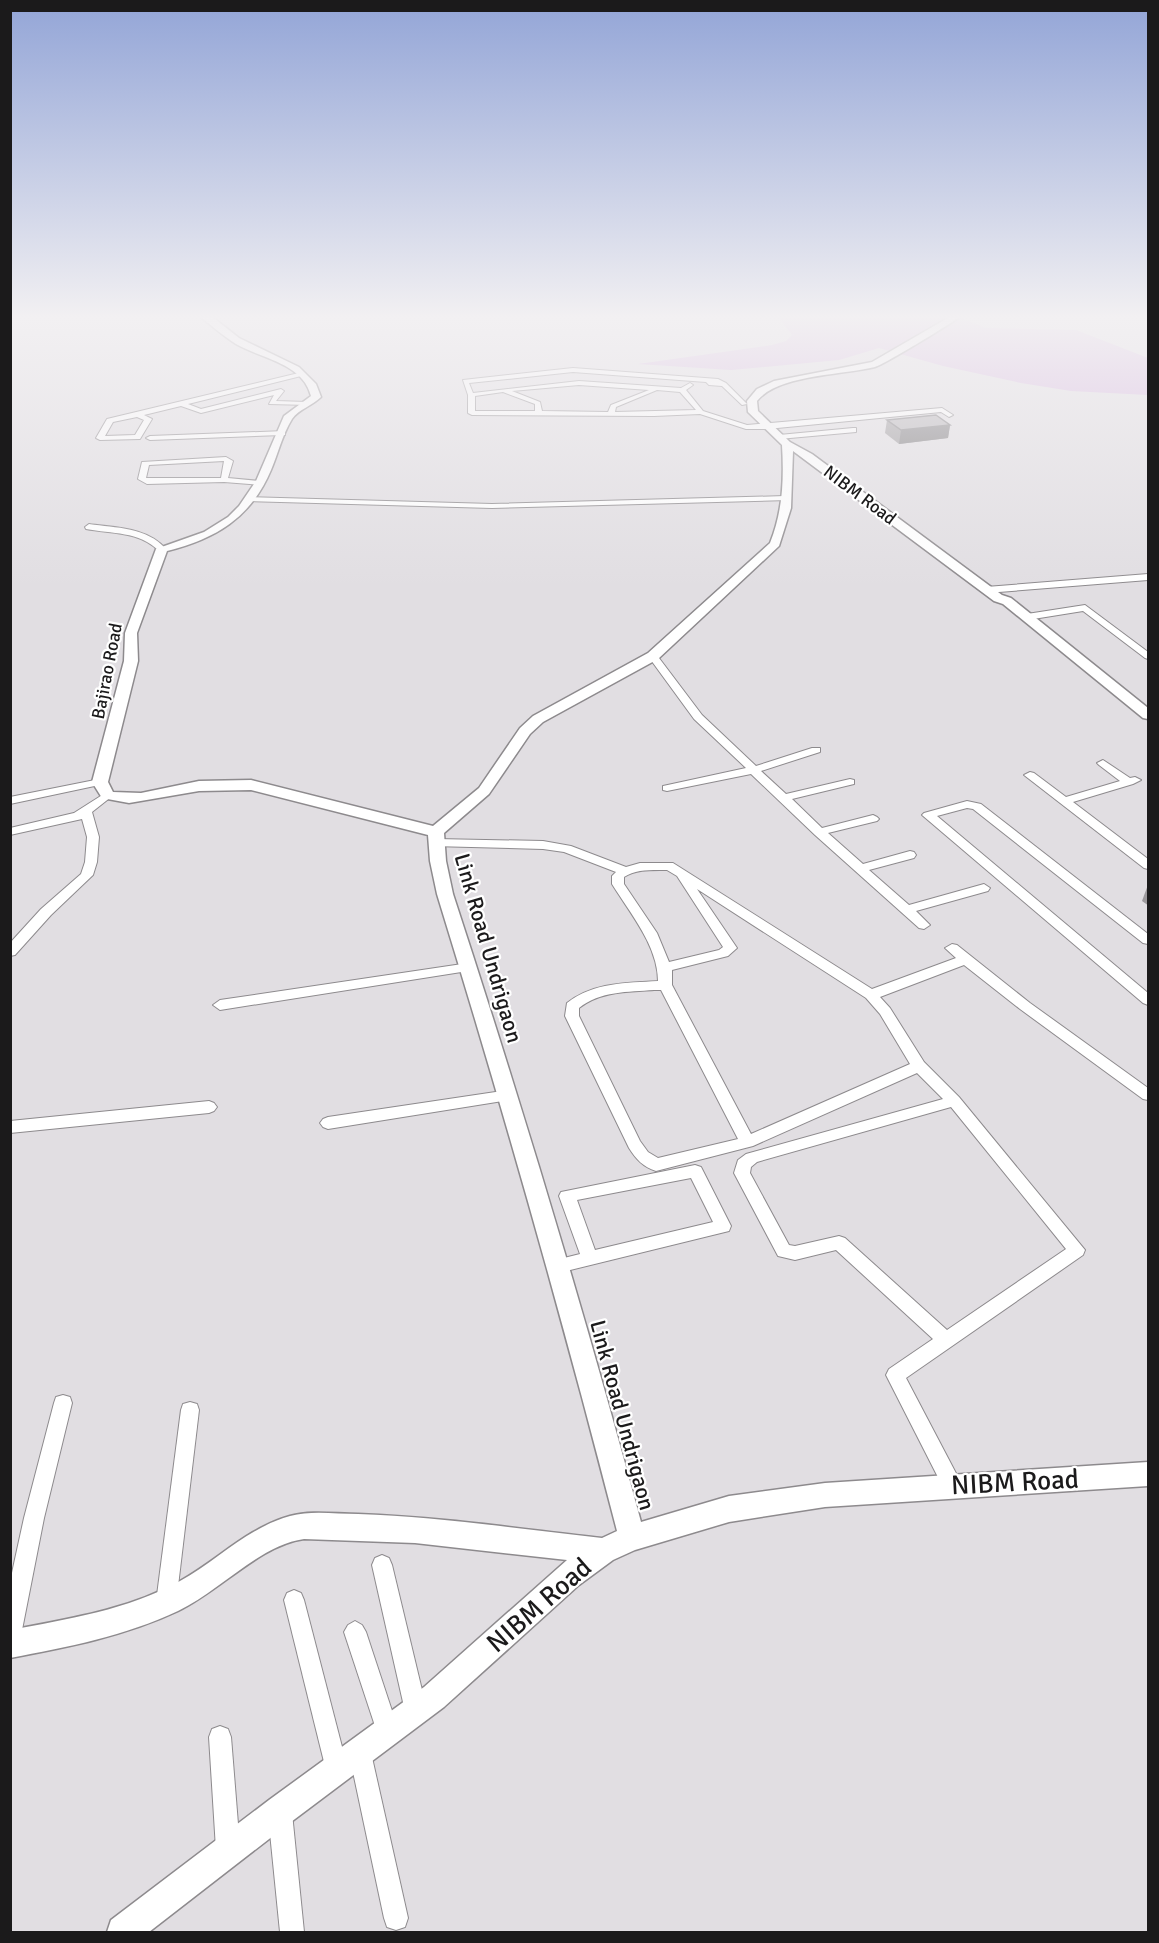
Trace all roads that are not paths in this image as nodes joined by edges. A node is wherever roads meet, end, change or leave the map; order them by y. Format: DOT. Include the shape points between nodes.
graph roads {
  1 [pos="175,406"];
  2 [pos="187,406"];
  3 [pos="222,406"];
  4 [pos="305,406"];
  5 [pos="472,406"];
  6 [pos="538,406"];
  7 [pos="614,406"];
  8 [pos="695,406"];
  9 [pos="752,406"];
  10 [pos="700,412"];
  11 [pos="824,413"];
  12 [pos="539,414"];
  13 [pos="611,414"];
  14 [pos="139,415"];
  15 [pos="949,415"];
  16 [pos="957,421"];
  17 [pos="877,422"];
  18 [pos="823,426"];
  19 [pos="853,430"];
  20 [pos="772,431"];
  21 [pos="282,433"];
  22 [pos="150,438"];
  23 [pos="189,460"];
  24 [pos="224,480"];
  25 [pos="184,481"];
  26 [pos="260,483"];
  27 [pos="785,498"];
  28 [pos="249,499"];
  29 [pos="89,526"];
  30 [pos="162,549"];
  31 [pos="1149,578"];
  32 [pos="986,590"];
  33 [pos="998,598"];
  34 [pos="1027,617"];
  35 [pos="652,656"];
  36 [pos="1149,656"];
  37 [pos="1149,715"];
  38 [pos="1149,727"];
  39 [pos="816,750"];
  40 [pos="1102,763"];
  41 [pos="753,770"];
  42 [pos="1030,775"];
  43 [pos="850,782"];
  44 [pos="104,788"];
  45 [pos="667,788"];
  46 [pos="783,798"];
  47 [pos="10,801"];
  48 [pos="1064,801"];
  49 [pos="86,812"];
  50 [pos="873,819"];
  51 [pos="10,832"];
  52 [pos="819,832"];
  53 [pos="431,835"];
  54 [pos="910,855"];
  55 [pos="1145,858"];
  56 [pos="860,869"];
  57 [pos="625,871"];
  58 [pos="681,872"];
  59 [pos="984,888"];
  60 [pos="906,910"];
  61 [pos="924,925"];
  62 [pos="1149,940"];
  63 [pos="952,948"];
  64 [pos="10,952"];
  65 [pos="966,959"];
  66 [pos="469,967"];
  67 [pos="665,967"];
  68 [pos="665,985"];
  69 [pos="870,995"];
  70 [pos="1149,1000"];
  71 [pos="220,1005"];
  72 [pos="919,1066"];
  73 [pos="508,1095"];
  74 [pos="1149,1095"];
  75 [pos="954,1101"];
  76 [pos="209,1107"];
  77 [pos="327,1123"];
  78 [pos="10,1127"];
  79 [pos="748,1142"];
  80 [pos="590,1258"];
  81 [pos="558,1266"];
  82 [pos="945,1339"];
  83 [pos="63,1403"];
  84 [pos="190,1410"];
  85 [pos="1149,1474"];
  86 [pos="952,1485"];
  87 [pos="632,1538"];
  88 [pos="603,1551"];
  89 [pos="382,1565"];
  90 [pos="294,1600"];
  91 [pos="166,1604"];
  92 [pos="355,1632"];
  93 [pos="10,1635"];
  94 [pos="10,1644"];
  95 [pos="416,1711"];
  96 [pos="388,1732"];
  97 [pos="220,1737"];
  98 [pos="360,1754"];
  99 [pos="337,1770"];
  100 [pos="280,1811"];
  101 [pos="228,1851"];
  102 [pos="396,1918"];
  103 [pos="123,1932"];
  104 [pos="292,1932"];
  1 -- 14 [label="street"];
  2 -- 3 [label="street" via="201,411"];
  4 -- 21 [label="street" via="290,416"];
  5 -- 12 [label="street" via="472,414"];
  6 -- 12 [label="street"];
  7 -- 13 [label="street"];
  8 -- 10 [label="street"];
  9 -- 20 [label="street" via="753,412"];
  10 -- 13 [label="street"];
  10 -- 20 [label="street"];
  11 -- 20 [label="street"];
  12 -- 13 [label="street"];
  14 -- 14 [label="street" via="148,419 137,437 100,438 110,421"];
  15 -- 16 [label="street"];
  15 -- 17 [label="street"];
  15 -- 20 [label="street" via="942,410"];
  18 -- 20 [label="street"];
  19 -- 20 [label="street"];
  20 -- 27 [label="street, Link Road Undrigaon" via="789,478"];
  20 -- 32 [label="street, NIBM Road"];
  21 -- 22 [label="street"];
  21 -- 26 [label="street"];
  23 -- 24 [label="street" via="228,460"];
  23 -- 25 [label="street"];
  23 -- 25 [label="street" via="147,464 142,479"];
  24 -- 25 [label="street"];
  24 -- 26 [label="street"];
  26 -- 28 [label="street"];
  27 -- 28 [label="street" via="492,506"];
  27 -- 35 [label="street, Link Road Undrigaon" via="783,526 775,544"];
  28 -- 30 [label="street" via="216,533"];
  29 -- 30 [label="street" via="142,535 156,541"];
  30 -- 44 [label="street, Bajirao Road" via="131,633 131,661"];
  31 -- 32 [label="street"];
  32 -- 33 [label="street, NIBM Road"];
  33 -- 34 [label="street"];
  33 -- 38 [label="street, NIBM Road" via="995,603"];
  34 -- 36 [label="street" via="1085,608"];
  34 -- 37 [label="street"];
  35 -- 41 [label="street" via="698,717"];
  35 -- 53 [label="street, Link Road Undrigaon" via="538,719 484,791"];
  39 -- 41 [label="street"];
  40 -- 48 [label="street" via="1132,781"];
  41 -- 45 [label="street"];
  41 -- 46 [label="street"];
  42 -- 48 [label="street"];
  43 -- 46 [label="street"];
  44 -- 47 [label="street"];
  44 -- 49 [label="street"];
  44 -- 53 [label="street" via="128,799 198,787 251,785 386,819"];
  46 -- 52 [label="street"];
  48 -- 55 [label="street"];
  49 -- 51 [label="street"];
  49 -- 64 [label="street" via="93,837 87,875"];
  50 -- 52 [label="street"];
  52 -- 56 [label="street"];
  53 -- 57 [label="street" via="567,849"];
  53 -- 66 [label="street, Link Road Undrigaon"];
  54 -- 56 [label="street"];
  56 -- 60 [label="street"];
  57 -- 58 [label="street" via="669,866"];
  57 -- 67 [label="street" via="618,876 618,884 650,933"];
  58 -- 67 [label="street" via="730,948"];
  58 -- 69 [label="street"];
  59 -- 60 [label="street"];
  60 -- 61 [label="street"];
  62 -- 70 [label="street" via="977,806 967,804 928,815"];
  63 -- 65 [label="street"];
  65 -- 69 [label="street"];
  65 -- 74 [label="street"];
  66 -- 71 [label="street"];
  66 -- 73 [label="street, Link Road Undrigaon"];
  67 -- 68 [label="street"];
  68 -- 79 [label="street"];
  68 -- 79 [label="street" via="600,991 580,998 572,1006 572,1016 634,1144 642,1156 657,1166"];
  69 -- 72 [label="street" via="885,1011"];
  72 -- 75 [label="street"];
  72 -- 79 [label="street"];
  73 -- 77 [label="street"];
  73 -- 81 [label="street, Link Road Undrigaon"];
  75 -- 82 [label="street" via="1077,1250"];
  75 -- 82 [label="street" via="752,1158 744,1164 742,1173 784,1251 795,1253 839,1244"];
  76 -- 78 [label="street"];
  80 -- 80 [label="street" via="645,1245 723,1226 695,1171 567,1196"];
  80 -- 81 [label="street"];
  81 -- 87 [label="street, Link Road Undrigaon"];
  82 -- 86 [label="street" via="895,1375"];
  83 -- 93 [label="street"];
  84 -- 91 [label="street"];
  85 -- 86 [label="street, NIBM Road"];
  86 -- 87 [label="street, NIBM Road" via="825,1495 729,1509"];
  87 -- 88 [label="street, NIBM Road"];
  88 -- 91 [label="street" via="390,1527 300,1527 273,1534"];
  88 -- 95 [label="street, NIBM Road" via="569,1575"];
  89 -- 95 [label="street"];
  90 -- 99 [label="street"];
  91 -- 94 [label="street" via="77,1630"];
  92 -- 96 [label="street"];
  95 -- 96 [label="street, NIBM Road"];
  96 -- 98 [label="street, NIBM Road"];
  97 -- 101 [label="street"];
  98 -- 99 [label="street, NIBM Road"];
  98 -- 102 [label="street"];
  99 -- 100 [label="street, NIBM Road"];
  100 -- 101 [label="street, NIBM Road"];
  100 -- 104 [label="street"];
  101 -- 103 [label="street, NIBM Road"];
}
